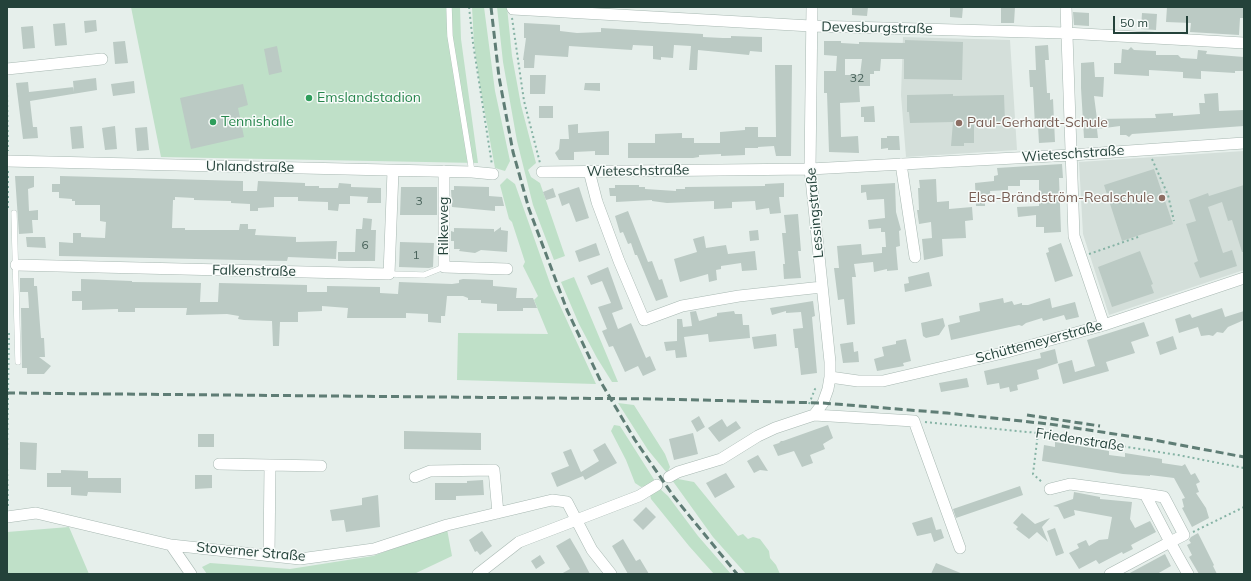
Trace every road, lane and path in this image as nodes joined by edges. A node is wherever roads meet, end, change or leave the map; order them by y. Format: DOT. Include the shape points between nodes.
graph roads {
  1 [pos="449,7"];
  2 [pos="469,7"];
  3 [pos="812,7"];
  4 [pos="1066,7"];
  5 [pos="513,8"];
  6 [pos="811,26"];
  7 [pos="1065,33"];
  8 [pos="1244,42"];
  9 [pos="102,59"];
  10 [pos="7,69"];
  11 [pos="1244,143"];
  12 [pos="1149,148"];
  13 [pos="1071,155"];
  14 [pos="7,161"];
  15 [pos="901,164"];
  16 [pos="810,169"];
  17 [pos="393,171"];
  18 [pos="444,171"];
  19 [pos="589,171"];
  20 [pos="472,172"];
  21 [pos="542,172"];
  22 [pos="493,174"];
  23 [pos="14,213"];
  24 [pos="1174,221"];
  25 [pos="1141,236"];
  26 [pos="915,257"];
  27 [pos="1081,257"];
  28 [pos="16,265"];
  29 [pos="444,266"];
  30 [pos="507,269"];
  31 [pos="388,274"];
  32 [pos="1244,278"];
  33 [pos="822,287"];
  34 [pos="1104,325"];
  35 [pos="18,362"];
  36 [pos="830,377"];
  37 [pos="814,415"];
  38 [pos="914,421"];
  39 [pos="1038,433"];
  40 [pos="7,464"];
  41 [pos="218,464"];
  42 [pos="270,466"];
  43 [pos="321,466"];
  44 [pos="1244,468"];
  45 [pos="415,477"];
  46 [pos="669,477"];
  47 [pos="657,485"];
  48 [pos="1050,489"];
  49 [pos="1145,494"];
  50 [pos="1244,507"];
  51 [pos="7,511"];
  52 [pos="498,513"];
  53 [pos="7,517"];
  54 [pos="577,520"];
  55 [pos="1184,535"];
  56 [pos="1170,542"];
  57 [pos="171,545"];
  58 [pos="960,548"];
  59 [pos="269,556"];
  60 [pos="191,574"];
  61 [pos="478,574"];
  62 [pos="611,574"];
  63 [pos="1110,574"];
  64 [pos="1188,574"];
  1 -- 20 [label="lane" via="450,36"];
  2 -- 22 [label="path"];
  3 -- 6 [label="street, Lessingstraße"];
  4 -- 7 [label="street"];
  5 -- 6 [label="street, Devesburgstraße"];
  5 -- 21 [label="path" via="512,19 523,94"];
  6 -- 7 [label="street, Devesburgstraße"];
  6 -- 16 [label="street, Lessingstraße"];
  7 -- 8 [label="street, Devesburgstraße"];
  7 -- 13 [label="street"];
  9 -- 10 [label="street"];
  11 -- 12 [label="street, Wieteschstraße"];
  12 -- 13 [label="street, Wieteschstraße"];
  12 -- 24 [label="path" via="1154,167 1168,194"];
  13 -- 15 [label="street, Wieteschstraße"];
  13 -- 27 [label="street" via="1074,236"];
  14 -- 17 [label="street, Unlandstraße"];
  15 -- 16 [label="street, Wieteschstraße"];
  15 -- 26 [label="street"];
  16 -- 19 [label="street, Wieteschstraße"];
  16 -- 33 [label="street, Lessingstraße"];
  17 -- 18 [label="street, Unlandstraße"];
  17 -- 31 [label="street"];
  18 -- 20 [label="street, Unlandstraße"];
  18 -- 29 [label="street, Rilkeweg"];
  19 -- 21 [label="street, Wieteschstraße"];
  19 -- 33 [label="street" via="599,210 644,320 682,306 703,302"];
  20 -- 22 [label="street, Unlandstraße"];
  23 -- 28 [label="lane"];
  25 -- 27 [label="path"];
  27 -- 34 [label="street"];
  28 -- 31 [label="street, Falkenstraße"];
  28 -- 35 [label="lane"];
  29 -- 30 [label="street, Rilkeweg"];
  29 -- 31 [label="lane" via="424,275"];
  32 -- 34 [label="street, Schüttemeyerstraße"];
  33 -- 36 [label="street, Lessingstraße"];
  34 -- 36 [label="street, Schüttemeyerstraße" via="1008,352 883,381"];
  36 -- 37 [label="street, Lessingstraße" via="823,403"];
  37 -- 38 [label="street"];
  37 -- 46 [label="street" via="758,436 721,459"];
  38 -- 39 [label="path, Friedenstraße"];
  38 -- 58 [label="street"];
  39 -- 44 [label="path, Friedenstraße"];
  39 -- 48 [label="path" via="1033,474"];
  40 -- 51 [label="path"];
  41 -- 42 [label="street"];
  42 -- 43 [label="street"];
  42 -- 59 [label="street"];
  45 -- 52 [label="street" via="430,471 494,470"];
  47 -- 54 [label="street" via="639,496"];
  48 -- 49 [label="street" via="1070,484"];
  49 -- 55 [label="street" via="1164,497"];
  49 -- 56 [label="street"];
  50 -- 55 [label="path"];
  52 -- 54 [label="street, Stoverner Straße" via="552,500 567,502"];
  52 -- 59 [label="street, Stoverner Straße" via="447,525 374,549 300,559"];
  53 -- 57 [label="street, Stoverner Straße" via="36,513"];
  54 -- 61 [label="street" via="519,542"];
  54 -- 62 [label="street" via="592,550"];
  55 -- 56 [label="street"];
  56 -- 63 [label="street"];
  56 -- 64 [label="street"];
  57 -- 59 [label="street, Stoverner Straße"];
  57 -- 60 [label="street"];
}
